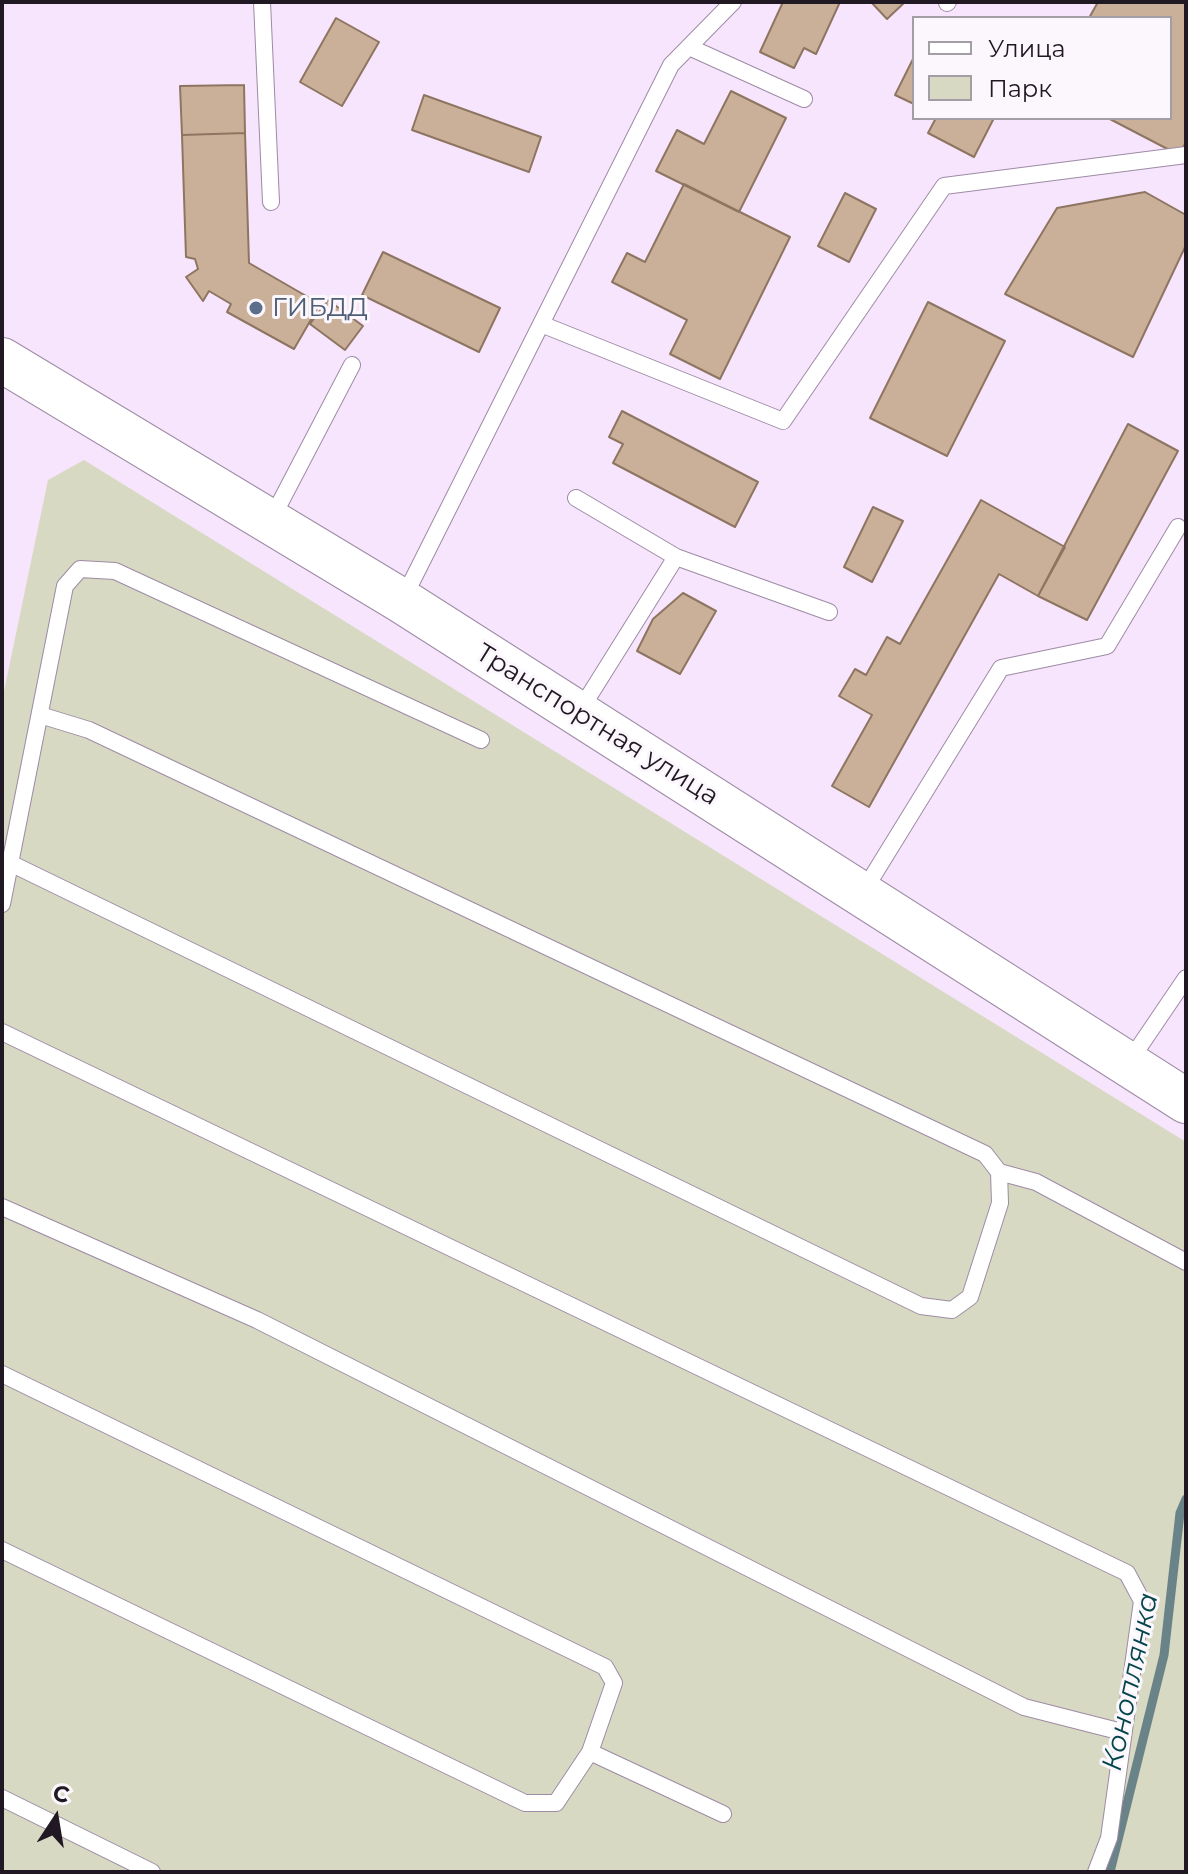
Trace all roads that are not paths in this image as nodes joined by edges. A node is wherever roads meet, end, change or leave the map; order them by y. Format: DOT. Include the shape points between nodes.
graph roads {
  1 [pos="262,2"];
  2 [pos="733,2"];
  3 [pos="689,47"];
  4 [pos="804,99"];
  5 [pos="1186,155"];
  6 [pos="271,202"];
  7 [pos="541,324"];
  8 [pos="2,360"];
  9 [pos="352,365"];
  10 [pos="576,498"];
  11 [pos="271,522"];
  12 [pos="1178,527"];
  13 [pos="676,557"];
  14 [pos="402,601"];
  15 [pos="829,612"];
  16 [pos="578,713"];
  17 [pos="40,715"];
  18 [pos="481,740"];
  19 [pos="10,863"];
  20 [pos="863,894"];
  21 [pos="2,904"];
  22 [pos="1186,978"];
  23 [pos="2,1032"];
  24 [pos="1129,1062"];
  25 [pos="1186,1101"];
  26 [pos="999,1172"];
  27 [pos="2,1207"];
  28 [pos="1186,1262"];
  29 [pos="2,1374"];
  30 [pos="2,1550"];
  31 [pos="1122,1732"];
  32 [pos="590,1752"];
  33 [pos="2,1798"];
  34 [pos="723,1814"];
  35 [pos="152,1872"];
  36 [pos="1096,1872"];
  1 -- 6 [label="lane"];
  2 -- 3 [label="lane"];
  3 -- 4 [label="lane"];
  3 -- 7 [label="lane" via="671,65"];
  5 -- 7 [label="lane" via="944,186 783,421"];
  7 -- 14 [label="lane"];
  8 -- 11 [label="main road, Транспортная улица"];
  9 -- 11 [label="lane"];
  10 -- 13 [label="lane"];
  11 -- 14 [label="main road, Транспортная улица"];
  12 -- 20 [label="lane" via="1107,646 1001,668"];
  13 -- 15 [label="lane"];
  13 -- 16 [label="lane"];
  14 -- 16 [label="main road, Транспортная улица"];
  16 -- 20 [label="main road, Транспортная улица"];
  17 -- 18 [label="lane" via="65,586 80,569 115,571"];
  17 -- 19 [label="lane"];
  17 -- 26 [label="lane" via="89,730 985,1154"];
  19 -- 21 [label="lane"];
  19 -- 26 [label="lane" via="921,1306 952,1310 970,1297 1000,1203"];
  20 -- 24 [label="main road, Транспортная улица"];
  22 -- 24 [label="lane"];
  23 -- 31 [label="lane" via="1127,1573 1142,1601"];
  24 -- 25 [label="main road, Транспортная улица"];
  26 -- 28 [label="lane" via="1036,1182"];
  27 -- 31 [label="lane" via="257,1320 1024,1707"];
  29 -- 32 [label="lane" via="605,1667 614,1683"];
  30 -- 32 [label="lane" via="525,1803 556,1803"];
  31 -- 36 [label="lane" via="1109,1838"];
  32 -- 34 [label="lane"];
  33 -- 35 [label="lane"];
}
